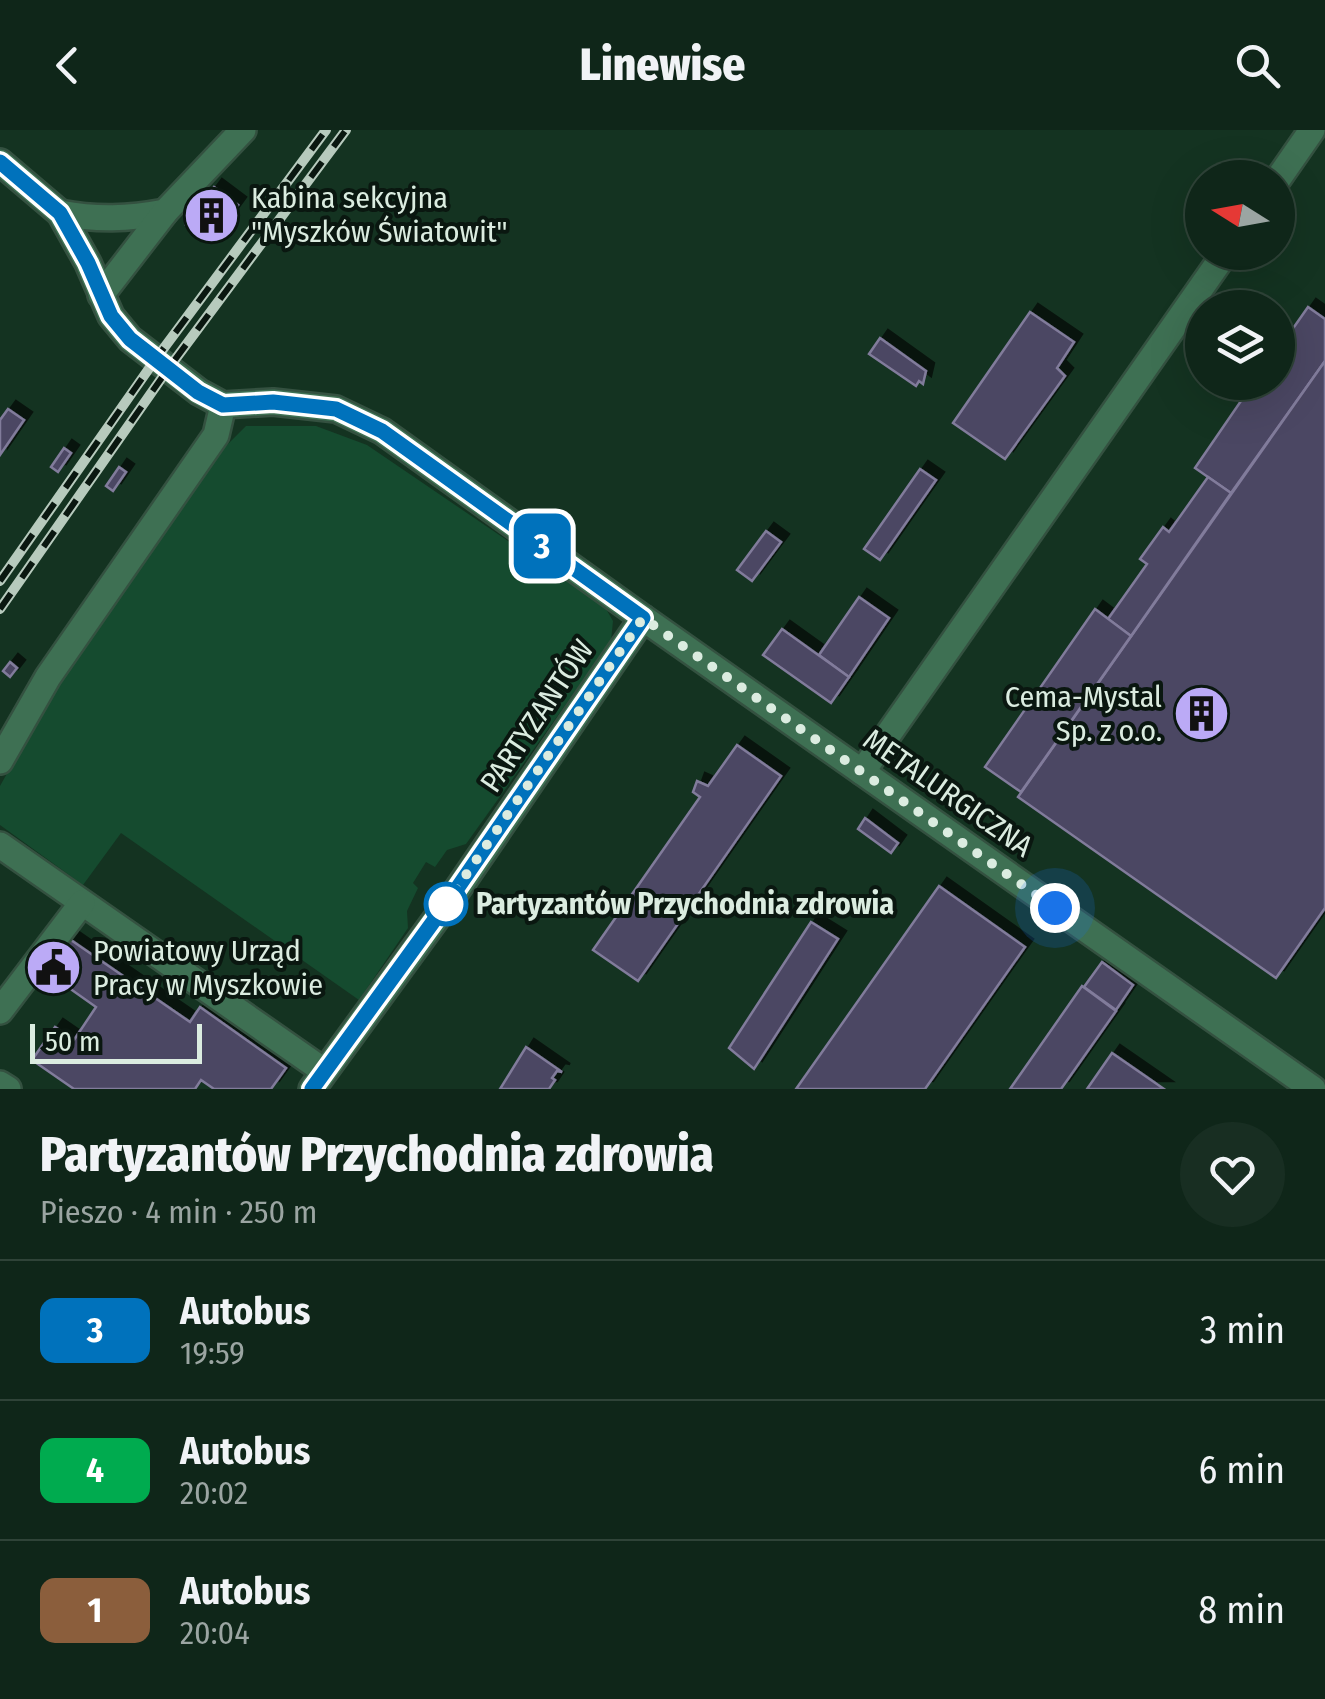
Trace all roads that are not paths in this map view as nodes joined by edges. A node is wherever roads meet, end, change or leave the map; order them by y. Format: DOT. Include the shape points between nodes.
graph roads {
  1 [pos="244,130"];
  2 [pos="1312,130"];
  3 [pos="1291,160"];
  4 [pos="0,162"];
  5 [pos="165,212"];
  6 [pos="60,213"];
  7 [pos="1213,270"];
  8 [pos="101,294"];
  9 [pos="223,405"];
  10 [pos="643,618"];
  11 [pos="0,762"];
  12 [pos="862,772"];
  13 [pos="0,844"];
  14 [pos="82,902"];
  15 [pos="0,1011"];
  16 [pos="318,1080"];
  17 [pos="0,1084"];
  18 [pos="8,1089"];
  19 [pos="1313,1089"];
  1 -- 5 [label="street"];
  2 -- 3 [label="street"];
  4 -- 6 [label="street"];
  5 -- 6 [label="street" via="94,220"];
  5 -- 8 [label="street"];
  6 -- 8 [label="street"];
  7 -- 12 [label="street"];
  8 -- 9 [label="street" via="130,339"];
  9 -- 10 [label="street" via="336,409 382,431"];
  9 -- 11 [label="street" via="216,435 48,677"];
  10 -- 12 [label="street, METALURGICZNA"];
  10 -- 16 [label="street, PARTYZANTÓW"];
  12 -- 19 [label="street, METALURGICZNA"];
  13 -- 14 [label="street"];
  14 -- 15 [label="street"];
  14 -- 16 [label="street"];
  17 -- 18 [label="street"];
}
